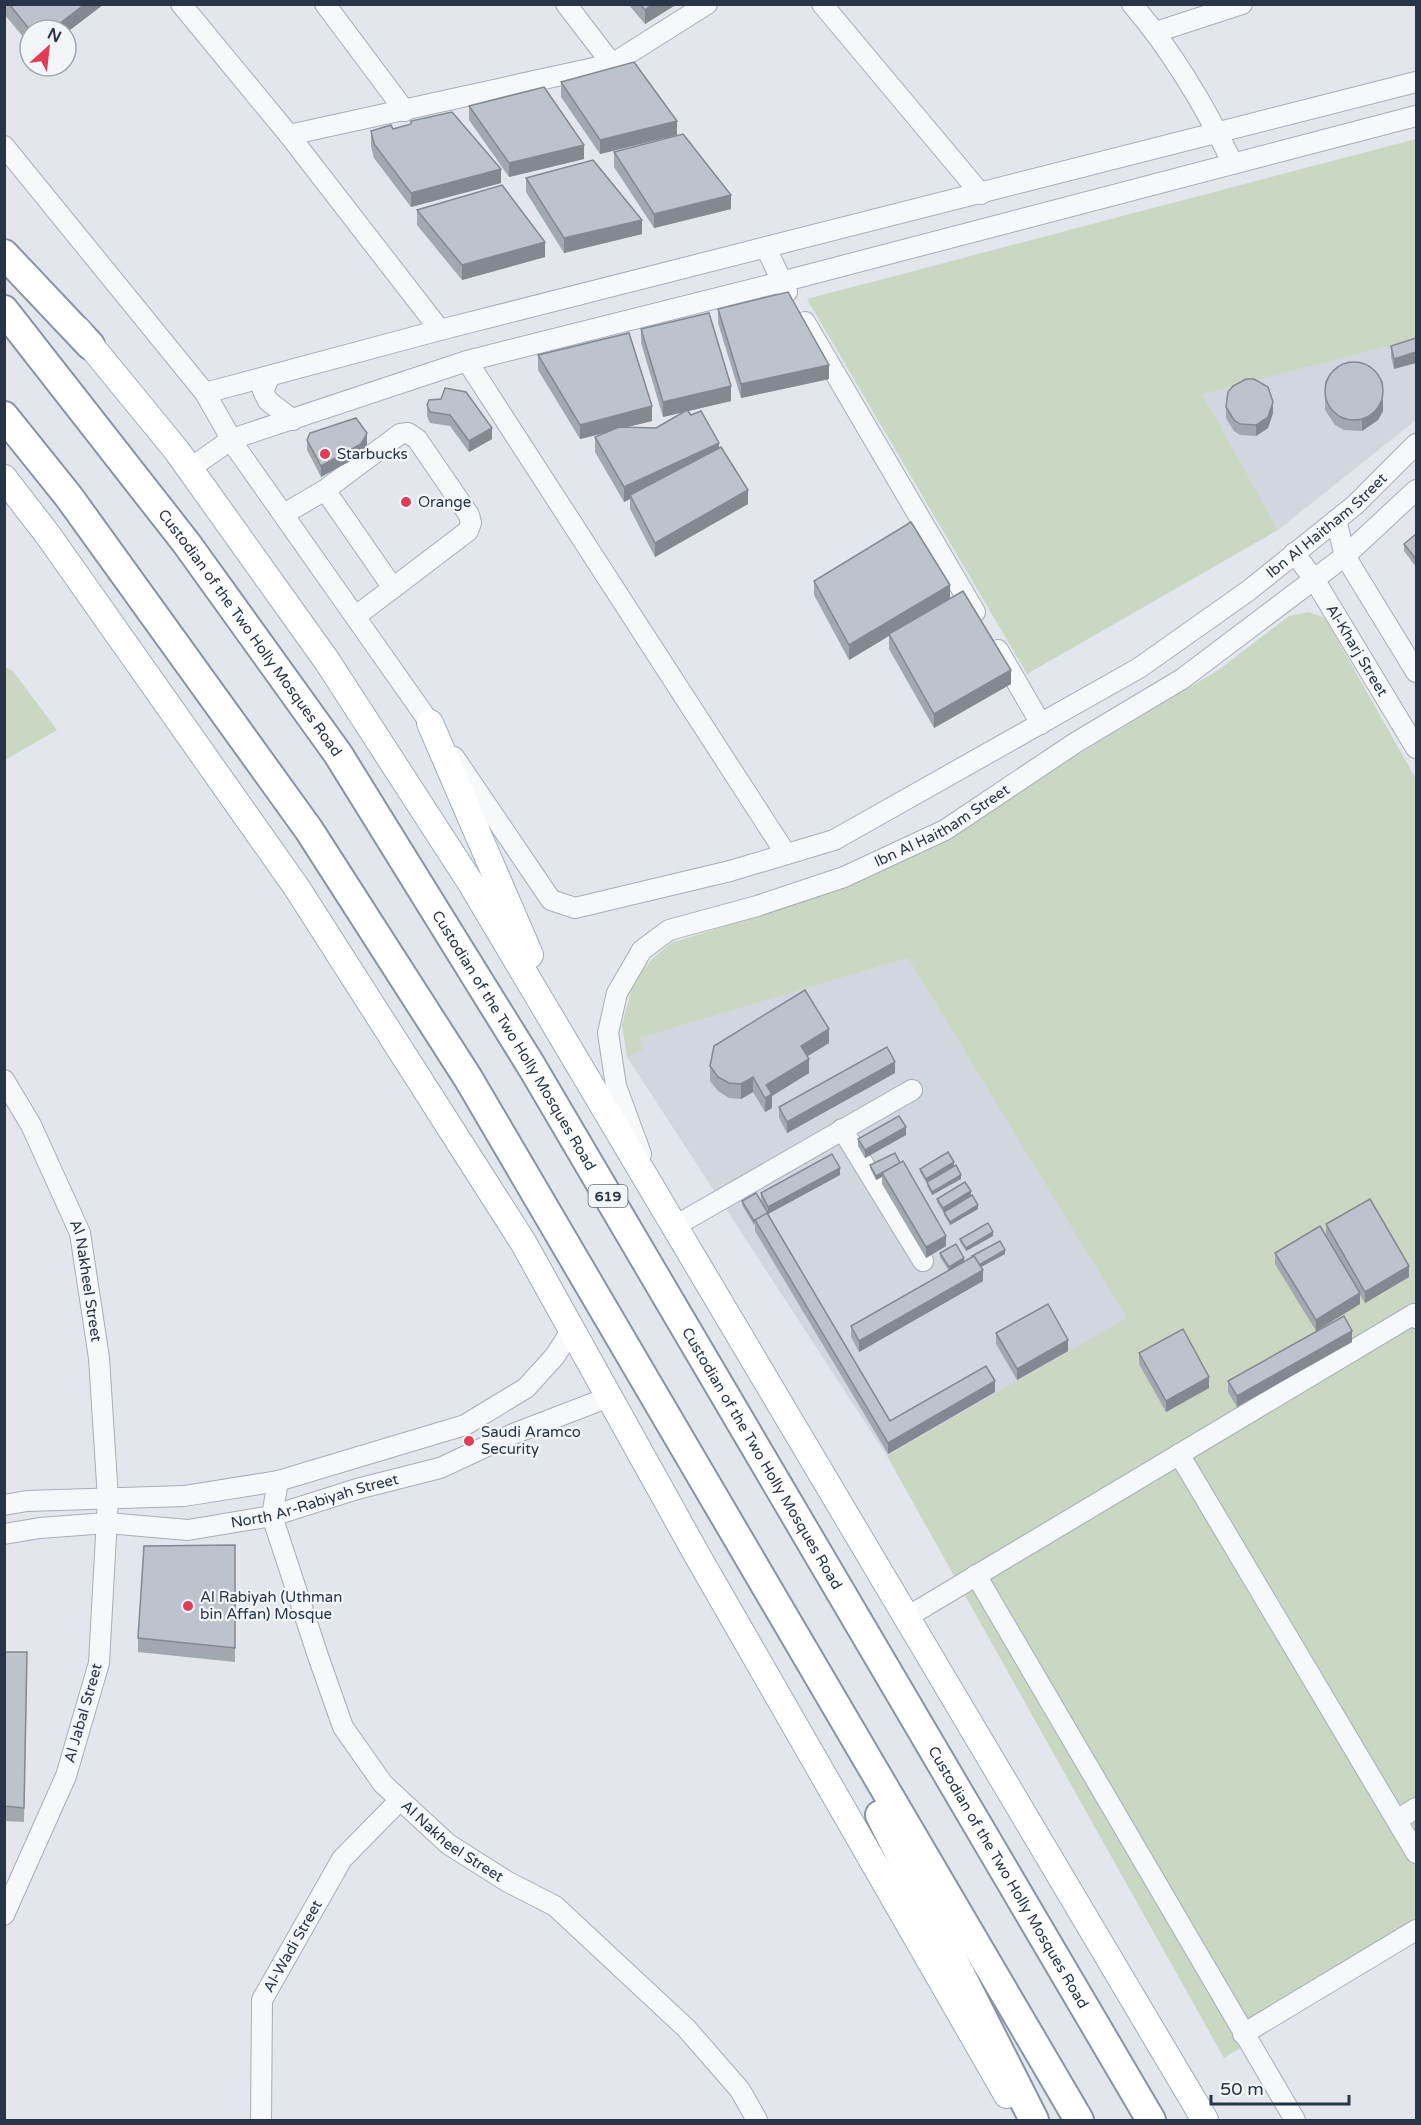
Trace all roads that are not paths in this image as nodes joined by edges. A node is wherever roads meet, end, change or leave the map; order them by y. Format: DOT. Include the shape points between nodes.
graph roads {
  1 [pos="182,4"];
  2 [pos="325,4"];
  3 [pos="566,4"];
  4 [pos="707,4"];
  5 [pos="822,4"];
  6 [pos="1132,4"];
  7 [pos="1233,6"];
  8 [pos="1156,32"];
  9 [pos="612,64"];
  10 [pos="1416,82"];
  11 [pos="405,111"];
  12 [pos="1416,117"];
  13 [pos="1218,134"];
  14 [pos="289,135"];
  15 [pos="4,146"];
  16 [pos="1233,164"];
  17 [pos="981,194"];
  18 [pos="4,238"];
  19 [pos="766,248"];
  20 [pos="4,254"];
  21 [pos="781,282"];
  22 [pos="4,310"];
  23 [pos="440,330"];
  24 [pos="90,345"];
  25 [pos="467,361"];
  26 [pos="270,376"];
  27 [pos="205,393"];
  28 [pos="4,416"];
  29 [pos="293,420"];
  30 [pos="232,440"];
  31 [pos="1416,444"];
  32 [pos="189,469"];
  33 [pos="4,478"];
  34 [pos="325,490"];
  35 [pos="1416,490"];
  36 [pos="284,514"];
  37 [pos="1336,520"];
  38 [pos="1294,554"];
  39 [pos="1345,556"];
  40 [pos="1314,579"];
  41 [pos="393,588"];
  42 [pos="356,616"];
  43 [pos="1416,672"];
  44 [pos="430,723"];
  45 [pos="1041,724"];
  46 [pos="1416,748"];
  47 [pos="786,854"];
  48 [pos="572,1052"];
  49 [pos="4,1080"];
  50 [pos="912,1090"];
  51 [pos="842,1129"];
  52 [pos="654,1191"];
  53 [pos="675,1226"];
  54 [pos="923,1261"];
  55 [pos="1416,1318"];
  56 [pos="572,1329"];
  57 [pos="609,1397"];
  58 [pos="1179,1454"];
  59 [pos="278,1481"];
  60 [pos="108,1499"];
  61 [pos="4,1505"];
  62 [pos="272,1516"];
  63 [pos="107,1523"];
  64 [pos="4,1534"];
  65 [pos="757,1569"];
  66 [pos="976,1575"];
  67 [pos="907,1617"];
  68 [pos="400,1800"];
  69 [pos="1416,1808"];
  70 [pos="1397,1820"];
  71 [pos="1416,1853"];
  72 [pos="4,1915"];
  73 [pos="1416,1930"];
  74 [pos="1243,2034"];
  75 [pos="261,2121"];
  76 [pos="757,2121"];
  77 [pos="1022,2121"];
  78 [pos="1034,2121"];
  79 [pos="1079,2121"];
  80 [pos="1151,2121"];
  81 [pos="1205,2121"];
  82 [pos="1295,2121"];
  1 -- 14 [label="street"];
  2 -- 11 [label="street"];
  3 -- 9 [label="street"];
  4 -- 9 [label="street"];
  5 -- 17 [label="street"];
  6 -- 8 [label="street"];
  7 -- 8 [label="street"];
  8 -- 13 [label="street"];
  9 -- 11 [label="street"];
  10 -- 13 [label="street"];
  11 -- 14 [label="street"];
  12 -- 16 [label="street"];
  13 -- 16 [label="street"];
  13 -- 17 [label="street"];
  14 -- 23 [label="street"];
  15 -- 27 [label="street"];
  16 -- 21 [label="street"];
  17 -- 19 [label="street"];
  18 -- 24 [label="main road"];
  19 -- 21 [label="street"];
  19 -- 23 [label="street"];
  20 -- 24 [label="highway"];
  21 -- 25 [label="street"];
  21 -- 45 [label="street"];
  22 -- 80 [label="highway, Custodian of the Two Holly Mosques Road / 619" via="187,544 338,753 532,1067"];
  23 -- 26 [label="street"];
  24 -- 32 [label="main road"];
  25 -- 29 [label="street"];
  25 -- 47 [label="street"];
  26 -- 27 [label="street"];
  26 -- 29 [label="street" via="263,391 268,402"];
  27 -- 30 [label="street"];
  28 -- 65 [label="highway" via="69,497 309,830 468,1078"];
  29 -- 30 [label="street"];
  30 -- 32 [label="street"];
  30 -- 36 [label="street"];
  31 -- 37 [label="street, Ibn Al Haitham Street"];
  32 -- 48 [label="main road" via="327,661 472,885"];
  33 -- 56 [label="main road" via="297,888 523,1242"];
  34 -- 36 [label="street"];
  34 -- 41 [label="street"];
  34 -- 41 [label="street" via="400,434 408,433 417,439 471,523 468,531"];
  35 -- 39 [label="street, Ibn Al Haitham Street"];
  36 -- 42 [label="street"];
  37 -- 38 [label="street, Ibn Al Haitham Street"];
  37 -- 39 [label="street"];
  38 -- 40 [label="street, Al-Kharj Street"];
  38 -- 45 [label="street, Ibn Al Haitham Street" via="1139,668"];
  39 -- 40 [label="street, Ibn Al Haitham Street"];
  39 -- 43 [label="street"];
  40 -- 46 [label="street, Al-Kharj Street"];
  40 -- 52 [label="street, Ibn Al Haitham Street" via="1182,679 1075,743 945,830 844,877 669,930 642,950 617,993 608,1033 616,1086"];
  41 -- 42 [label="street"];
  42 -- 44 [label="street"];
  44 -- 47 [label="street, Ibn Al Haitham Street" via="552,900 574,908"];
  44 -- 48 [label="main road"];
  45 -- 47 [label="street, Ibn Al Haitham Street" via="834,840"];
  48 -- 52 [label="main road"];
  49 -- 60 [label="street, Al Nakheel Street" via="32,1125 80,1233 99,1358"];
  50 -- 51 [label="street"];
  51 -- 53 [label="street"];
  51 -- 54 [label="street"];
  52 -- 53 [label="main road"];
  53 -- 67 [label="main road"];
  55 -- 58 [label="street" via="1414,1314"];
  56 -- 57 [label="main road"];
  56 -- 59 [label="street, North Ar-Rabiyah Street" via="555,1356 526,1388 465,1425"];
  57 -- 62 [label="street, North Ar-Rabiyah Street" via="513,1434 440,1468"];
  57 -- 77 [label="main road"];
  58 -- 66 [label="street"];
  58 -- 70 [label="street"];
  59 -- 60 [label="street, North Ar-Rabiyah Street" via="184,1496"];
  59 -- 62 [label="street, Al Nakheel Street"];
  60 -- 61 [label="street, North Ar-Rabiyah Street"];
  60 -- 63 [label="street, Al Jabal Street"];
  62 -- 63 [label="street, North Ar-Rabiyah Street" via="188,1530"];
  62 -- 68 [label="street, Al Nakheel Street" via="343,1727 383,1784"];
  63 -- 64 [label="street, North Ar-Rabiyah Street"];
  63 -- 72 [label="street, Al Jabal Street" via="99,1663 66,1776"];
  65 -- 78 [label="highway"];
  65 -- 79 [label="highway"];
  66 -- 67 [label="street"];
  66 -- 74 [label="street"];
  67 -- 81 [label="main road"];
  68 -- 75 [label="street, Al-Wadi Street" via="342,1859 262,2000"];
  68 -- 76 [label="street, Al Nakheel Street" via="448,1844 555,1906 686,2028 740,2090"];
  69 -- 70 [label="street"];
  70 -- 71 [label="street"];
  73 -- 74 [label="street"];
  74 -- 82 [label="street"];
}
